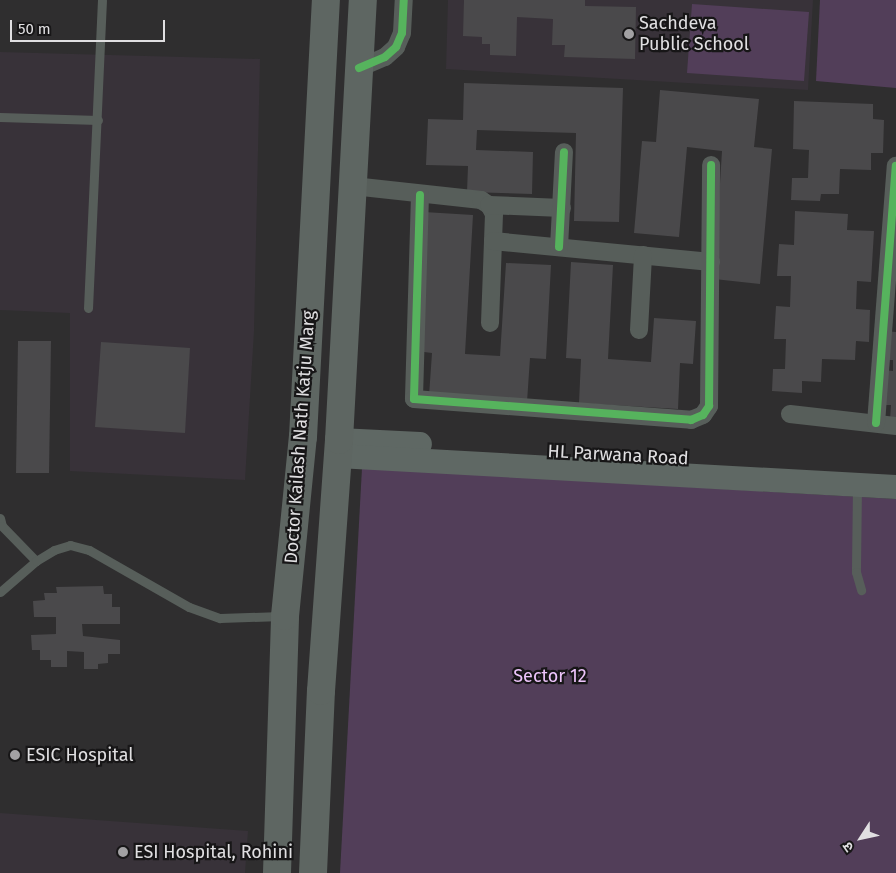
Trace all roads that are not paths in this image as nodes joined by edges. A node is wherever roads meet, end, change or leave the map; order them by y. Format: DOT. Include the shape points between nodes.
graph roads {
  1 [pos="102,0"];
  2 [pos="326,0"];
  3 [pos="363,0"];
  4 [pos="404,0"];
  5 [pos="359,68"];
  6 [pos="0,116"];
  7 [pos="98,120"];
  8 [pos="564,152"];
  9 [pos="711,165"];
  10 [pos="896,166"];
  11 [pos="353,186"];
  12 [pos="420,196"];
  13 [pos="489,205"];
  14 [pos="562,208"];
  15 [pos="493,241"];
  16 [pos="559,247"];
  17 [pos="643,255"];
  18 [pos="712,262"];
  19 [pos="892,263"];
  20 [pos="88,308"];
  21 [pos="890,316"];
  22 [pos="490,323"];
  23 [pos="639,330"];
  24 [pos="790,414"];
  25 [pos="876,423"];
  26 [pos="896,426"];
  27 [pos="338,448"];
  28 [pos="896,471"];
  29 [pos="857,485"];
  30 [pos="896,487"];
  31 [pos="0,518"];
  32 [pos="36,562"];
  33 [pos="861,590"];
  34 [pos="0,592"];
  35 [pos="285,616"];
  36 [pos="285,690"];
  37 [pos="321,691"];
  38 [pos="277,873"];
  39 [pos="313,873"];
  1 -- 7 [label="lane"];
  2 -- 35 [label="main road, Doctor Kailash Nath Katju Marg" via="303,437"];
  3 -- 5 [label="main road, Doctor Kailash Nath Katju Marg"];
  4 -- 5 [label="street" via="402,33 396,47 385,57"];
  5 -- 11 [label="main road, Doctor Kailash Nath Katju Marg"];
  6 -- 7 [label="lane"];
  7 -- 20 [label="lane"];
  8 -- 14 [label="street"];
  9 -- 18 [label="street"];
  10 -- 19 [label="street"];
  11 -- 12 [label="street"];
  11 -- 27 [label="main road, Doctor Kailash Nath Katju Marg"];
  12 -- 13 [label="street" via="481,200"];
  12 -- 18 [label="street" via="414,399 691,420 703,415 709,406"];
  13 -- 14 [label="street"];
  13 -- 15 [label="street" via="494,214"];
  14 -- 16 [label="street"];
  15 -- 16 [label="street"];
  15 -- 22 [label="street"];
  16 -- 17 [label="street"];
  17 -- 18 [label="street"];
  17 -- 23 [label="street"];
  19 -- 21 [label="street"];
  21 -- 25 [label="street"];
  24 -- 25 [label="street"];
  25 -- 26 [label="street"];
  27 -- 28 [label="street, HL Parwana Road"];
  27 -- 29 [label="street"];
  27 -- 37 [label="main road, Doctor Kailash Nath Katju Marg"];
  29 -- 30 [label="street"];
  29 -- 33 [label="lane" via="856,572"];
  31 -- 32 [label="lane" via="2,526"];
  32 -- 34 [label="lane"];
  32 -- 35 [label="lane" via="54,550 70,545 88,550 189,608 213,616 252,620"];
  35 -- 36 [label="main road, Doctor Kailash Nath Katju Marg"];
  36 -- 37 [label="main road"];
  36 -- 38 [label="main road, Doctor Kailash Nath Katju Marg"];
  37 -- 39 [label="main road, Doctor Kailash Nath Katju Marg"];
}
